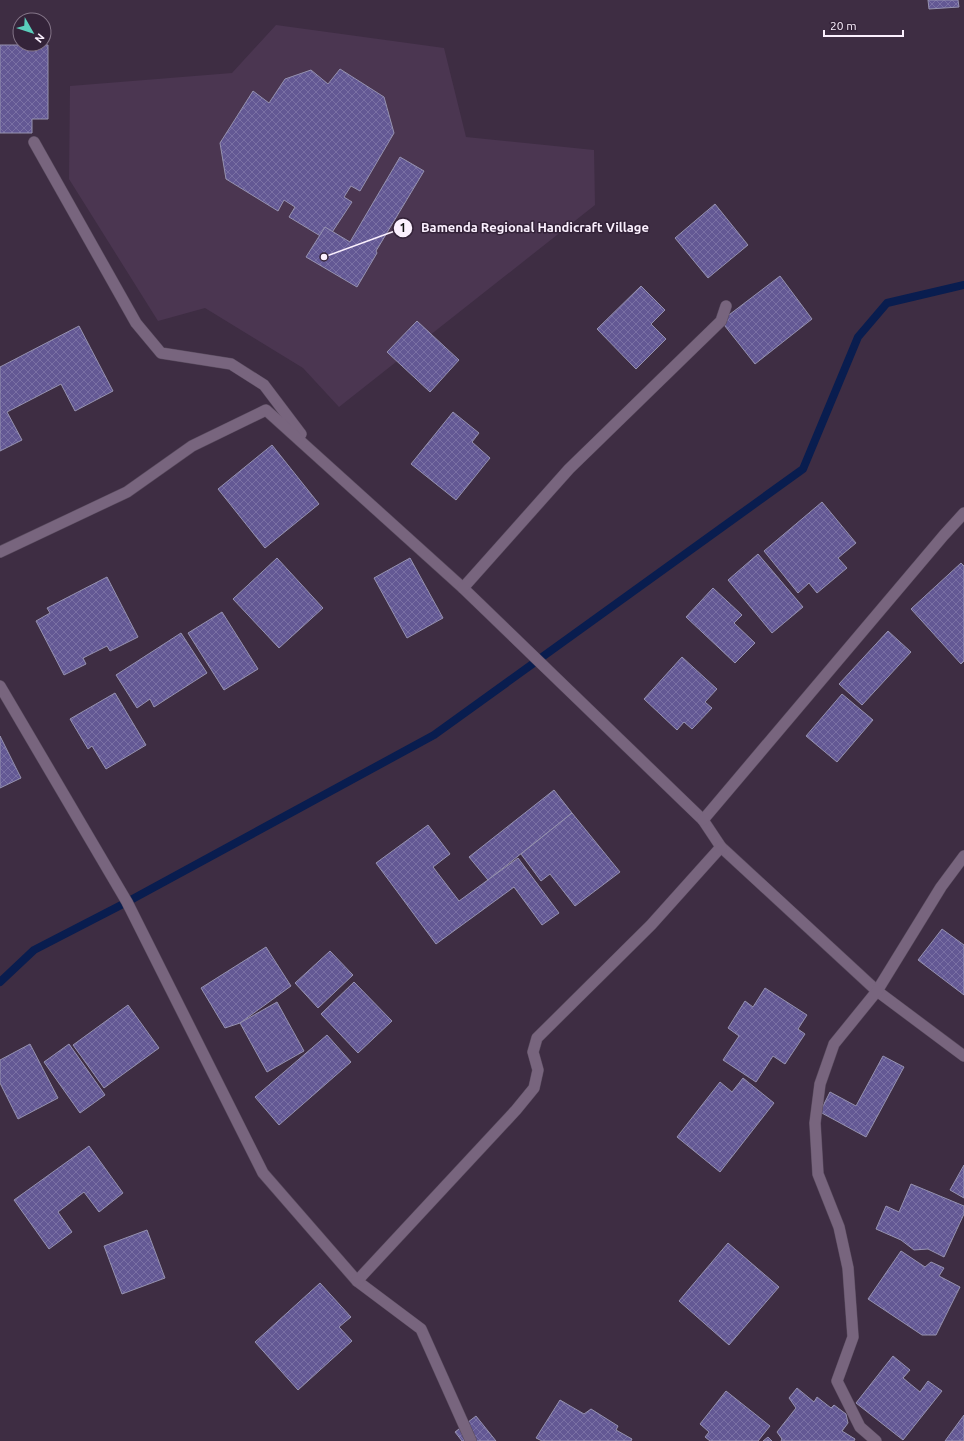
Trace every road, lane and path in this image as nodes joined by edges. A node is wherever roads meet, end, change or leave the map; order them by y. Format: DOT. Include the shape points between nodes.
graph roads {
  1 [pos="34,142"];
  2 [pos="726,306"];
  3 [pos="316,454"];
  4 [pos="964,513"];
  5 [pos="0,552"];
  6 [pos="463,588"];
  7 [pos="0,686"];
  8 [pos="703,820"];
  9 [pos="721,847"];
  10 [pos="964,856"];
  11 [pos="877,991"];
  12 [pos="964,1056"];
  13 [pos="357,1281"];
  14 [pos="471,1441"];
  15 [pos="876,1441"];
  1 -- 3 [label="street" via="136,323 161,353 231,364 264,385"];
  2 -- 6 [label="street" via="722,321 569,469"];
  3 -- 5 [label="street" via="266,410 192,446 127,492"];
  3 -- 6 [label="street"];
  4 -- 8 [label="street"];
  6 -- 8 [label="street"];
  7 -- 13 [label="street" via="127,902 263,1173"];
  8 -- 9 [label="street"];
  9 -- 11 [label="street"];
  9 -- 13 [label="street" via="651,925 537,1038 533,1052 538,1070 534,1088"];
  10 -- 11 [label="street"];
  11 -- 12 [label="street"];
  11 -- 15 [label="street" via="834,1044 820,1084 815,1123 818,1174 839,1227 848,1268 853,1337 837,1381 860,1427"];
  13 -- 14 [label="street" via="421,1329"];
}
